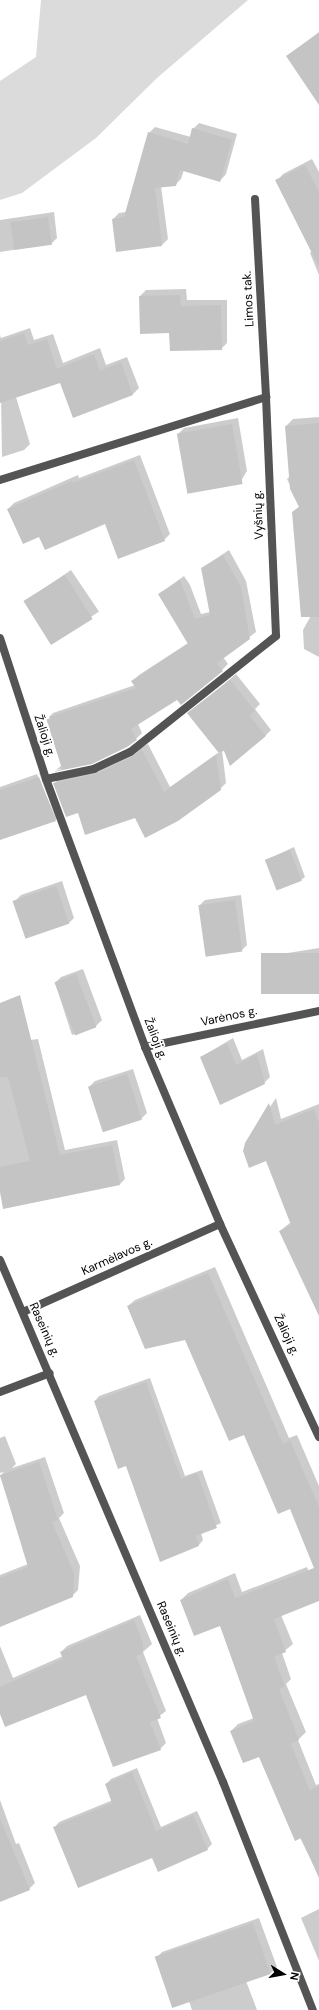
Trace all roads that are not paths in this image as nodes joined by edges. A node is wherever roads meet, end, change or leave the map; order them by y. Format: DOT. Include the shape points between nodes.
graph roads {
  1 [pos="255,199"];
  2 [pos="266,397"];
  3 [pos="0,480"];
  4 [pos="0,638"];
  5 [pos="46,779"];
  6 [pos="319,1011"];
  7 [pos="145,1047"];
  8 [pos="220,1224"];
  9 [pos="0,1260"];
  10 [pos="23,1312"];
  11 [pos="50,1373"];
  12 [pos="0,1392"];
  13 [pos="319,1437"];
  14 [pos="313,2010"];
  1 -- 2 [label="street, Limos tak."];
  2 -- 3 [label="street"];
  2 -- 5 [label="street, Vyšnių g." via="276,636 130,752 94,769"];
  4 -- 5 [label="street, Žalioji g."];
  5 -- 7 [label="street, Žalioji g."];
  6 -- 7 [label="street, Varėnos g."];
  7 -- 8 [label="street, Žalioji g."];
  8 -- 10 [label="street, Karmėlavos g."];
  8 -- 13 [label="street, Žalioji g."];
  9 -- 10 [label="street, Raseinių g."];
  10 -- 11 [label="street, Raseinių g."];
  11 -- 12 [label="street"];
  11 -- 14 [label="street, Raseinių g." via="223,1782"];
}
